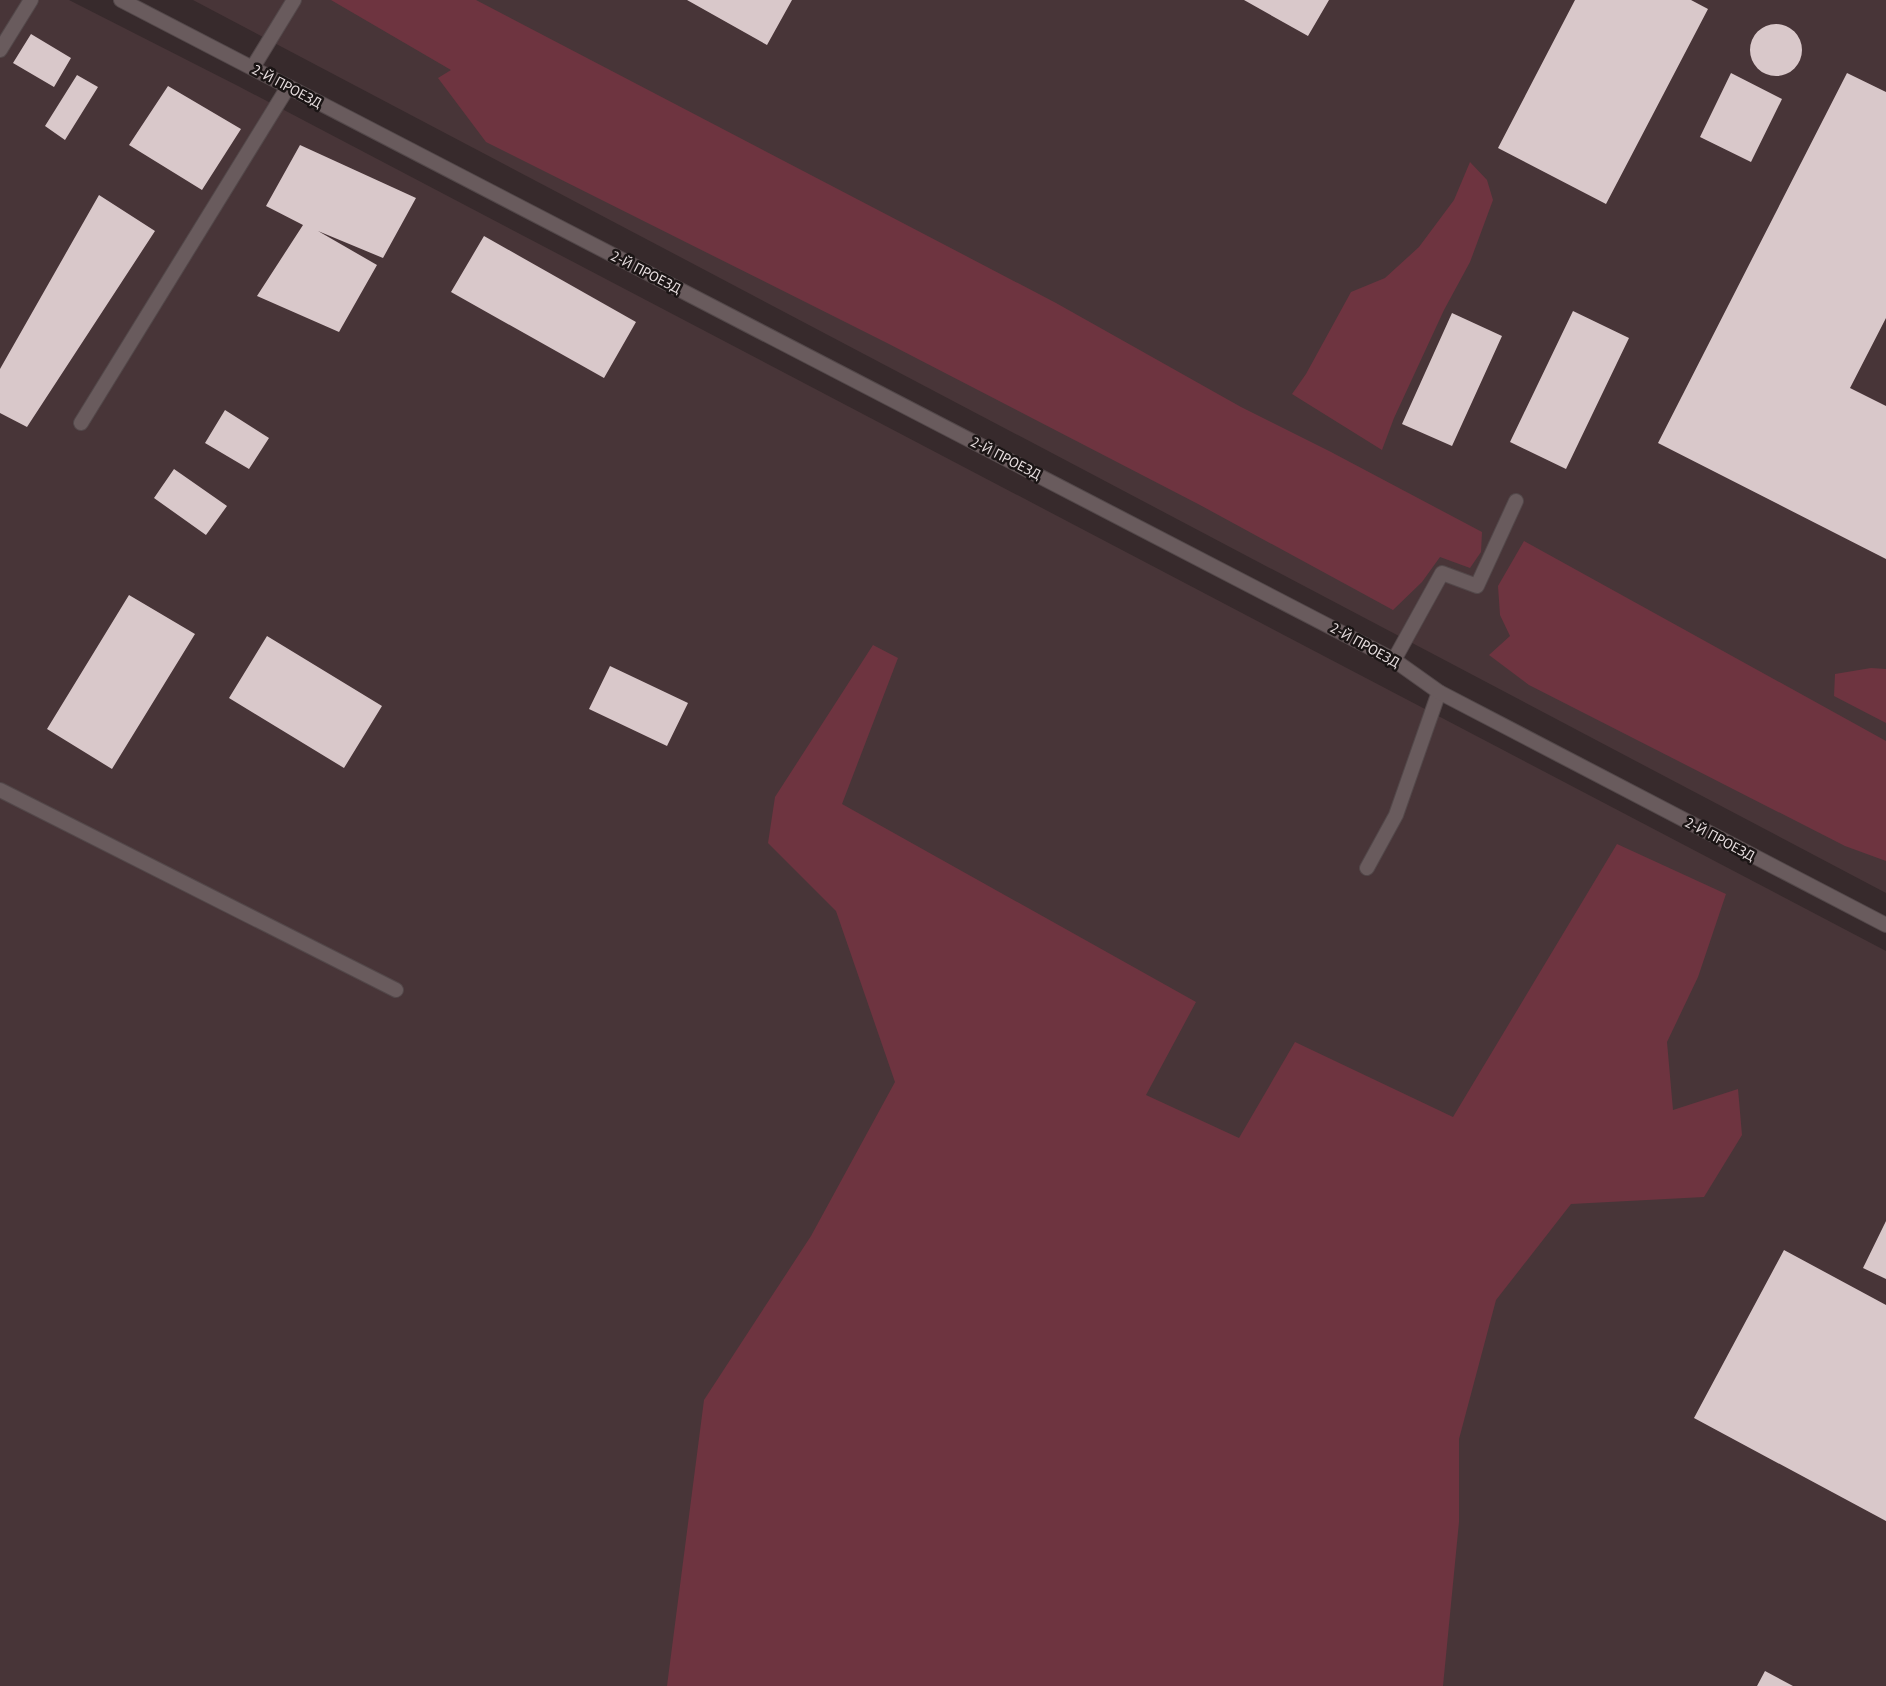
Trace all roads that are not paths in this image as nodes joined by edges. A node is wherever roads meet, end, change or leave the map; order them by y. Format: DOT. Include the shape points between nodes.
graph roads {
  1 [pos="31,0"];
  2 [pos="121,0"];
  3 [pos="294,0"];
  4 [pos="0,50"];
  5 [pos="253,68"];
  6 [pos="288,87"];
  7 [pos="81,423"];
  8 [pos="1516,501"];
  9 [pos="1394,660"];
  10 [pos="1439,692"];
  11 [pos="0,790"];
  12 [pos="1367,868"];
  13 [pos="1886,925"];
  14 [pos="396,990"];
  1 -- 4 [label="street"];
  2 -- 5 [label="street, 2-Й ПРОЕЗД"];
  3 -- 5 [label="street"];
  5 -- 6 [label="street, 2-Й ПРОЕЗД"];
  6 -- 7 [label="street"];
  6 -- 9 [label="street, 2-Й ПРОЕЗД"];
  8 -- 9 [label="street" via="1477,586 1442,573"];
  9 -- 10 [label="street, 2-Й ПРОЕЗД"];
  10 -- 12 [label="street" via="1396,815"];
  10 -- 13 [label="street, 2-Й ПРОЕЗД"];
  11 -- 14 [label="street"];
}
